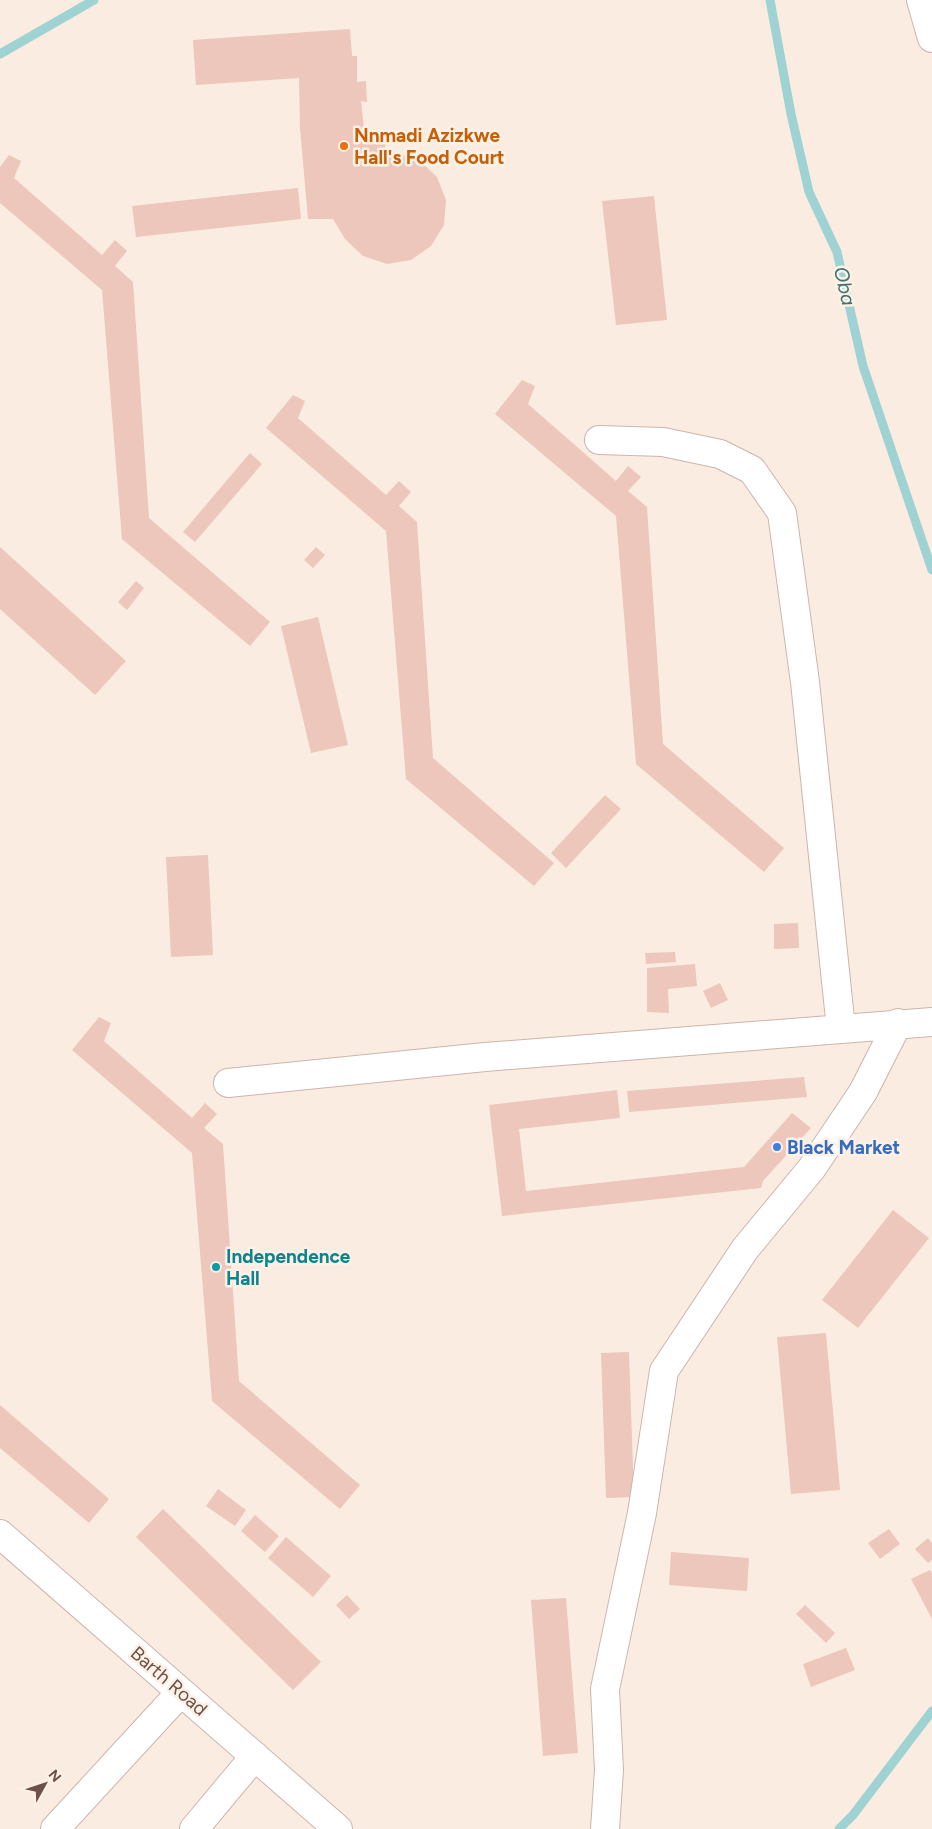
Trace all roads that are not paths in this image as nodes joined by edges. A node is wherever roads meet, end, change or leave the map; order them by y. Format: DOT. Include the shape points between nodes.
graph roads {
  1 [pos="921,0"];
  2 [pos="932,38"];
  3 [pos="599,440"];
  4 [pos="932,1022"];
  5 [pos="898,1023"];
  6 [pos="841,1029"];
  7 [pos="228,1083"];
  8 [pos="0,1534"];
  9 [pos="181,1692"];
  10 [pos="255,1756"];
  11 [pos="54,1829"];
  12 [pos="194,1829"];
  13 [pos="338,1829"];
  14 [pos="605,1829"];
  1 -- 2 [label="street"];
  3 -- 6 [label="street" via="664,442 720,454 752,470 782,513 806,692"];
  4 -- 5 [label="street"];
  5 -- 6 [label="street"];
  5 -- 14 [label="street" via="863,1092 812,1168 745,1249 664,1371 642,1513 606,1689 609,1770"];
  6 -- 7 [label="street" via="485,1057"];
  8 -- 9 [label="street, Barth Road"];
  9 -- 10 [label="street, Barth Road"];
  9 -- 11 [label="street"];
  10 -- 12 [label="street"];
  10 -- 13 [label="street, Barth Road"];
}
